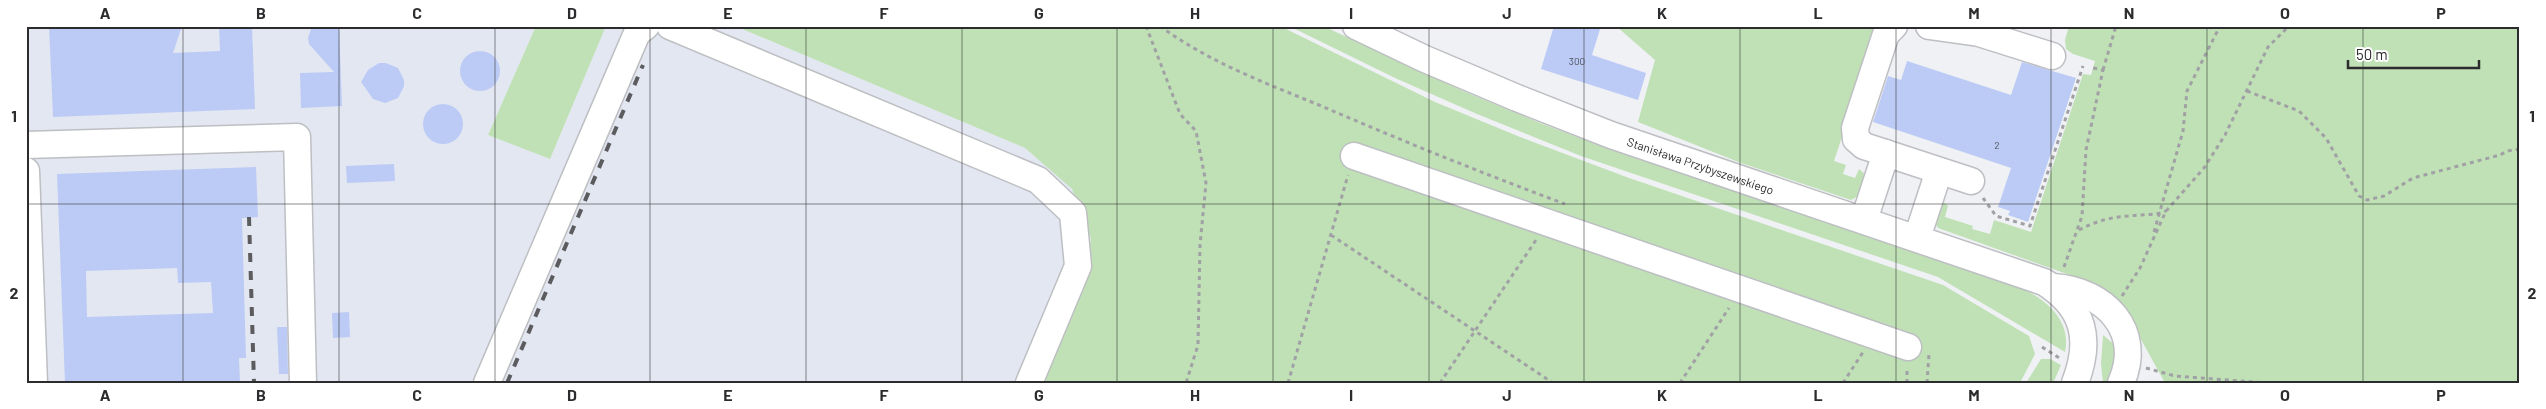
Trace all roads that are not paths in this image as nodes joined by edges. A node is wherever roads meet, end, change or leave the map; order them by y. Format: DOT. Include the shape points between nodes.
graph roads {
  1 [pos="646,26"];
  2 [pos="670,26"];
  3 [pos="1356,26"];
  4 [pos="1894,26"];
  5 [pos="1929,26"];
  6 [pos="2052,56"];
  7 [pos="26,145"];
  8 [pos="1886,153"];
  9 [pos="1354,156"];
  10 [pos="26,171"];
  11 [pos="1939,171"];
  12 [pos="1971,182"];
  13 [pos="1864,220"];
  14 [pos="1917,238"];
  15 [pos="2053,287"];
  16 [pos="1919,347"];
  17 [pos="2083,354"];
  18 [pos="2123,376"];
  19 [pos="34,383"];
  20 [pos="303,383"];
  21 [pos="487,383"];
  22 [pos="1029,383"];
  23 [pos="2075,383"];
  24 [pos="2096,383"];
  1 -- 21 [label="street" via="638,33"];
  2 -- 22 [label="street" via="1038,180 1073,213 1078,266"];
  3 -- 13 [label="street, Stanisława Przybyszewskiego" via="1489,86 1611,135"];
  4 -- 8 [label="street" via="1886,34 1855,133 1860,144"];
  5 -- 6 [label="street" via="1979,33"];
  7 -- 20 [label="street" via="297,137"];
  8 -- 11 [label="street"];
  8 -- 13 [label="street"];
  9 -- 16 [label="street" via="1874,335"];
  10 -- 19 [label="street"];
  11 -- 12 [label="street"];
  11 -- 14 [label="street"];
  13 -- 14 [label="street, Stanisława Przybyszewskiego"];
  14 -- 15 [label="street, Stanisława Przybyszewskiego" via="2034,277"];
  15 -- 17 [label="street, Stanisława Przybyszewskiego" via="2070,302 2080,320"];
  15 -- 18 [label="street, Stanisława Przybyszewskiego" via="2070,288 2090,295 2112,314 2125,334 2129,355"];
  17 -- 23 [label="street, Stanisława Przybyszewskiego"];
  17 -- 24 [label="street"];
}
